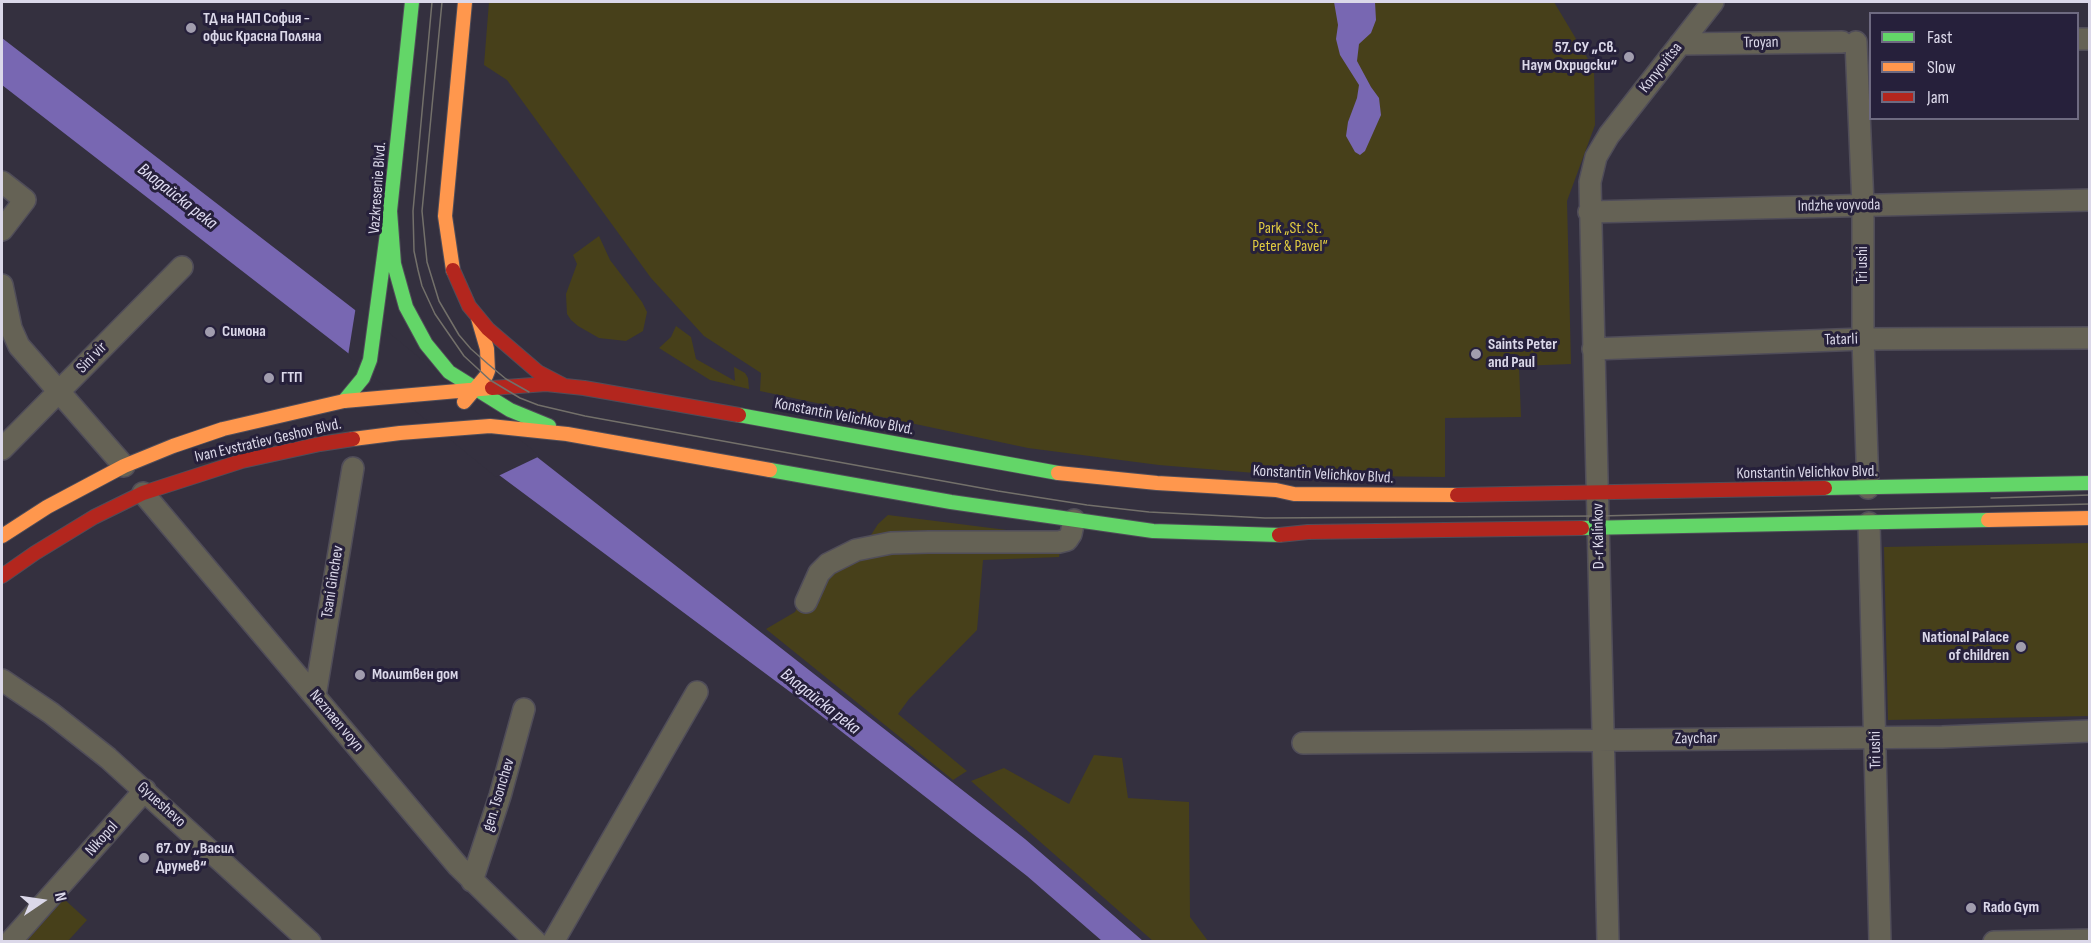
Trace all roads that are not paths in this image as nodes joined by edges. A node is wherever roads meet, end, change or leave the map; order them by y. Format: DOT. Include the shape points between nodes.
graph roads {
  1 [pos="412,2"];
  2 [pos="465,2"];
  3 [pos="1713,2"];
  4 [pos="1849,42"];
  5 [pos="1680,44"];
  6 [pos="1609,135"];
  7 [pos="2,182"];
  8 [pos="2090,200"];
  9 [pos="1863,205"];
  10 [pos="390,211"];
  11 [pos="1589,212"];
  12 [pos="2,230"];
  13 [pos="182,267"];
  14 [pos="2,285"];
  15 [pos="478,318"];
  16 [pos="2090,338"];
  17 [pos="1863,339"];
  18 [pos="1593,349"];
  19 [pos="563,385"];
  20 [pos="475,390"];
  21 [pos="59,393"];
  22 [pos="344,401"];
  23 [pos="400,433"];
  24 [pos="567,434"];
  25 [pos="2,449"];
  26 [pos="124,466"];
  27 [pos="352,468"];
  28 [pos="2090,483"];
  29 [pos="1868,488"];
  30 [pos="143,493"];
  31 [pos="1598,493"];
  32 [pos="2090,518"];
  33 [pos="1074,520"];
  34 [pos="1869,523"];
  35 [pos="1599,528"];
  36 [pos="2,536"];
  37 [pos="2,576"];
  38 [pos="806,602"];
  39 [pos="2,680"];
  40 [pos="697,692"];
  41 [pos="315,696"];
  42 [pos="525,709"];
  43 [pos="2090,731"];
  44 [pos="1876,737"];
  45 [pos="1604,741"];
  46 [pos="1303,743"];
  47 [pos="145,790"];
  48 [pos="472,881"];
  49 [pos="2090,940"];
  50 [pos="10,942"];
  51 [pos="310,942"];
  52 [pos="536,942"];
  53 [pos="553,942"];
  54 [pos="1608,942"];
  55 [pos="1880,942"];
  56 [pos="1994,942"];
  1 -- 10 [label="main road, Vazkresenie Blvd."];
  2 -- 15 [label="main road" via="445,216 453,272"];
  3 -- 5 [label="street, Konyovitsa"];
  4 -- 5 [label="street, Troyan"];
  4 -- 9 [label="street, Tri ushi"];
  5 -- 6 [label="street, Konyovitsa"];
  6 -- 11 [label="street, D-r Kalinkov" via="1596,157"];
  7 -- 12 [label="street" via="26,200"];
  8 -- 9 [label="street, Indzhe voyvoda"];
  9 -- 11 [label="street, Indzhe voyvoda"];
  9 -- 17 [label="street, Tri ushi"];
  10 -- 20 [label="main road, Vazkresenie Blvd." via="394,264 406,306 442,364"];
  10 -- 22 [label="main road" via="369,360 363,378"];
  11 -- 18 [label="street, D-r Kalinkov"];
  13 -- 21 [label="street, Sini vir"];
  14 -- 21 [label="street" via="14,337"];
  15 -- 19 [label="main road" via="538,372"];
  15 -- 20 [label="main road" via="485,336 488,364 486,376"];
  16 -- 17 [label="street, Tatarli"];
  17 -- 18 [label="street, Tatarli"];
  17 -- 29 [label="street, Tri ushi"];
  18 -- 31 [label="street, D-r Kalinkov"];
  19 -- 20 [label="main road, Ivan Evstratiev Geshov Blvd."];
  19 -- 31 [label="main road, Konstantin Velichkov Blvd." via="1084,477 1294,494"];
  20 -- 22 [label="main road, Ivan Evstratiev Geshov Blvd."];
  20 -- 23 [label="main road" via="447,413"];
  20 -- 24 [label="main road, Vazkresenie Blvd."];
  21 -- 25 [label="street, Sini vir"];
  21 -- 26 [label="street"];
  22 -- 26 [label="main road, Ivan Evstratiev Geshov Blvd." via="223,429"];
  23 -- 24 [label="main road, Ivan Evstratiev Geshov Blvd." via="490,426"];
  23 -- 30 [label="main road, Ivan Evstratiev Geshov Blvd." via="320,444 242,461"];
  24 -- 33 [label="main road"];
  26 -- 36 [label="main road, Ivan Evstratiev Geshov Blvd."];
  27 -- 41 [label="street, Tsani Ginchev"];
  28 -- 29 [label="main road, Konstantin Velichkov Blvd."];
  29 -- 31 [label="main road, Konstantin Velichkov Blvd."];
  30 -- 37 [label="main road, Ivan Evstratiev Geshov Blvd." via="94,517"];
  30 -- 41 [label="street, Neznaen voyn"];
  31 -- 35 [label="street, D-r Kalinkov"];
  32 -- 34 [label="main road"];
  33 -- 35 [label="main road" via="1184,541 1308,532"];
  33 -- 38 [label="street" via="1067,540 1059,542 891,543 856,550 819,573"];
  34 -- 35 [label="main road"];
  34 -- 44 [label="street, Tri ushi"];
  35 -- 45 [label="street, D-r Kalinkov"];
  39 -- 47 [label="street, Gyueshevo" via="79,734"];
  40 -- 53 [label="street"];
  41 -- 48 [label="street, Neznaen voyn"];
  42 -- 48 [label="street, gen. Tsonchev"];
  43 -- 44 [label="street, Zaychar"];
  44 -- 45 [label="street, Zaychar"];
  44 -- 55 [label="street, Tri ushi"];
  45 -- 46 [label="street, Zaychar"];
  45 -- 54 [label="street, D-r Kalinkov"];
  47 -- 50 [label="street, Nikopol"];
  47 -- 51 [label="street, Gyueshevo"];
  48 -- 52 [label="street, Neznaen voyn"];
  49 -- 56 [label="street"];
}
